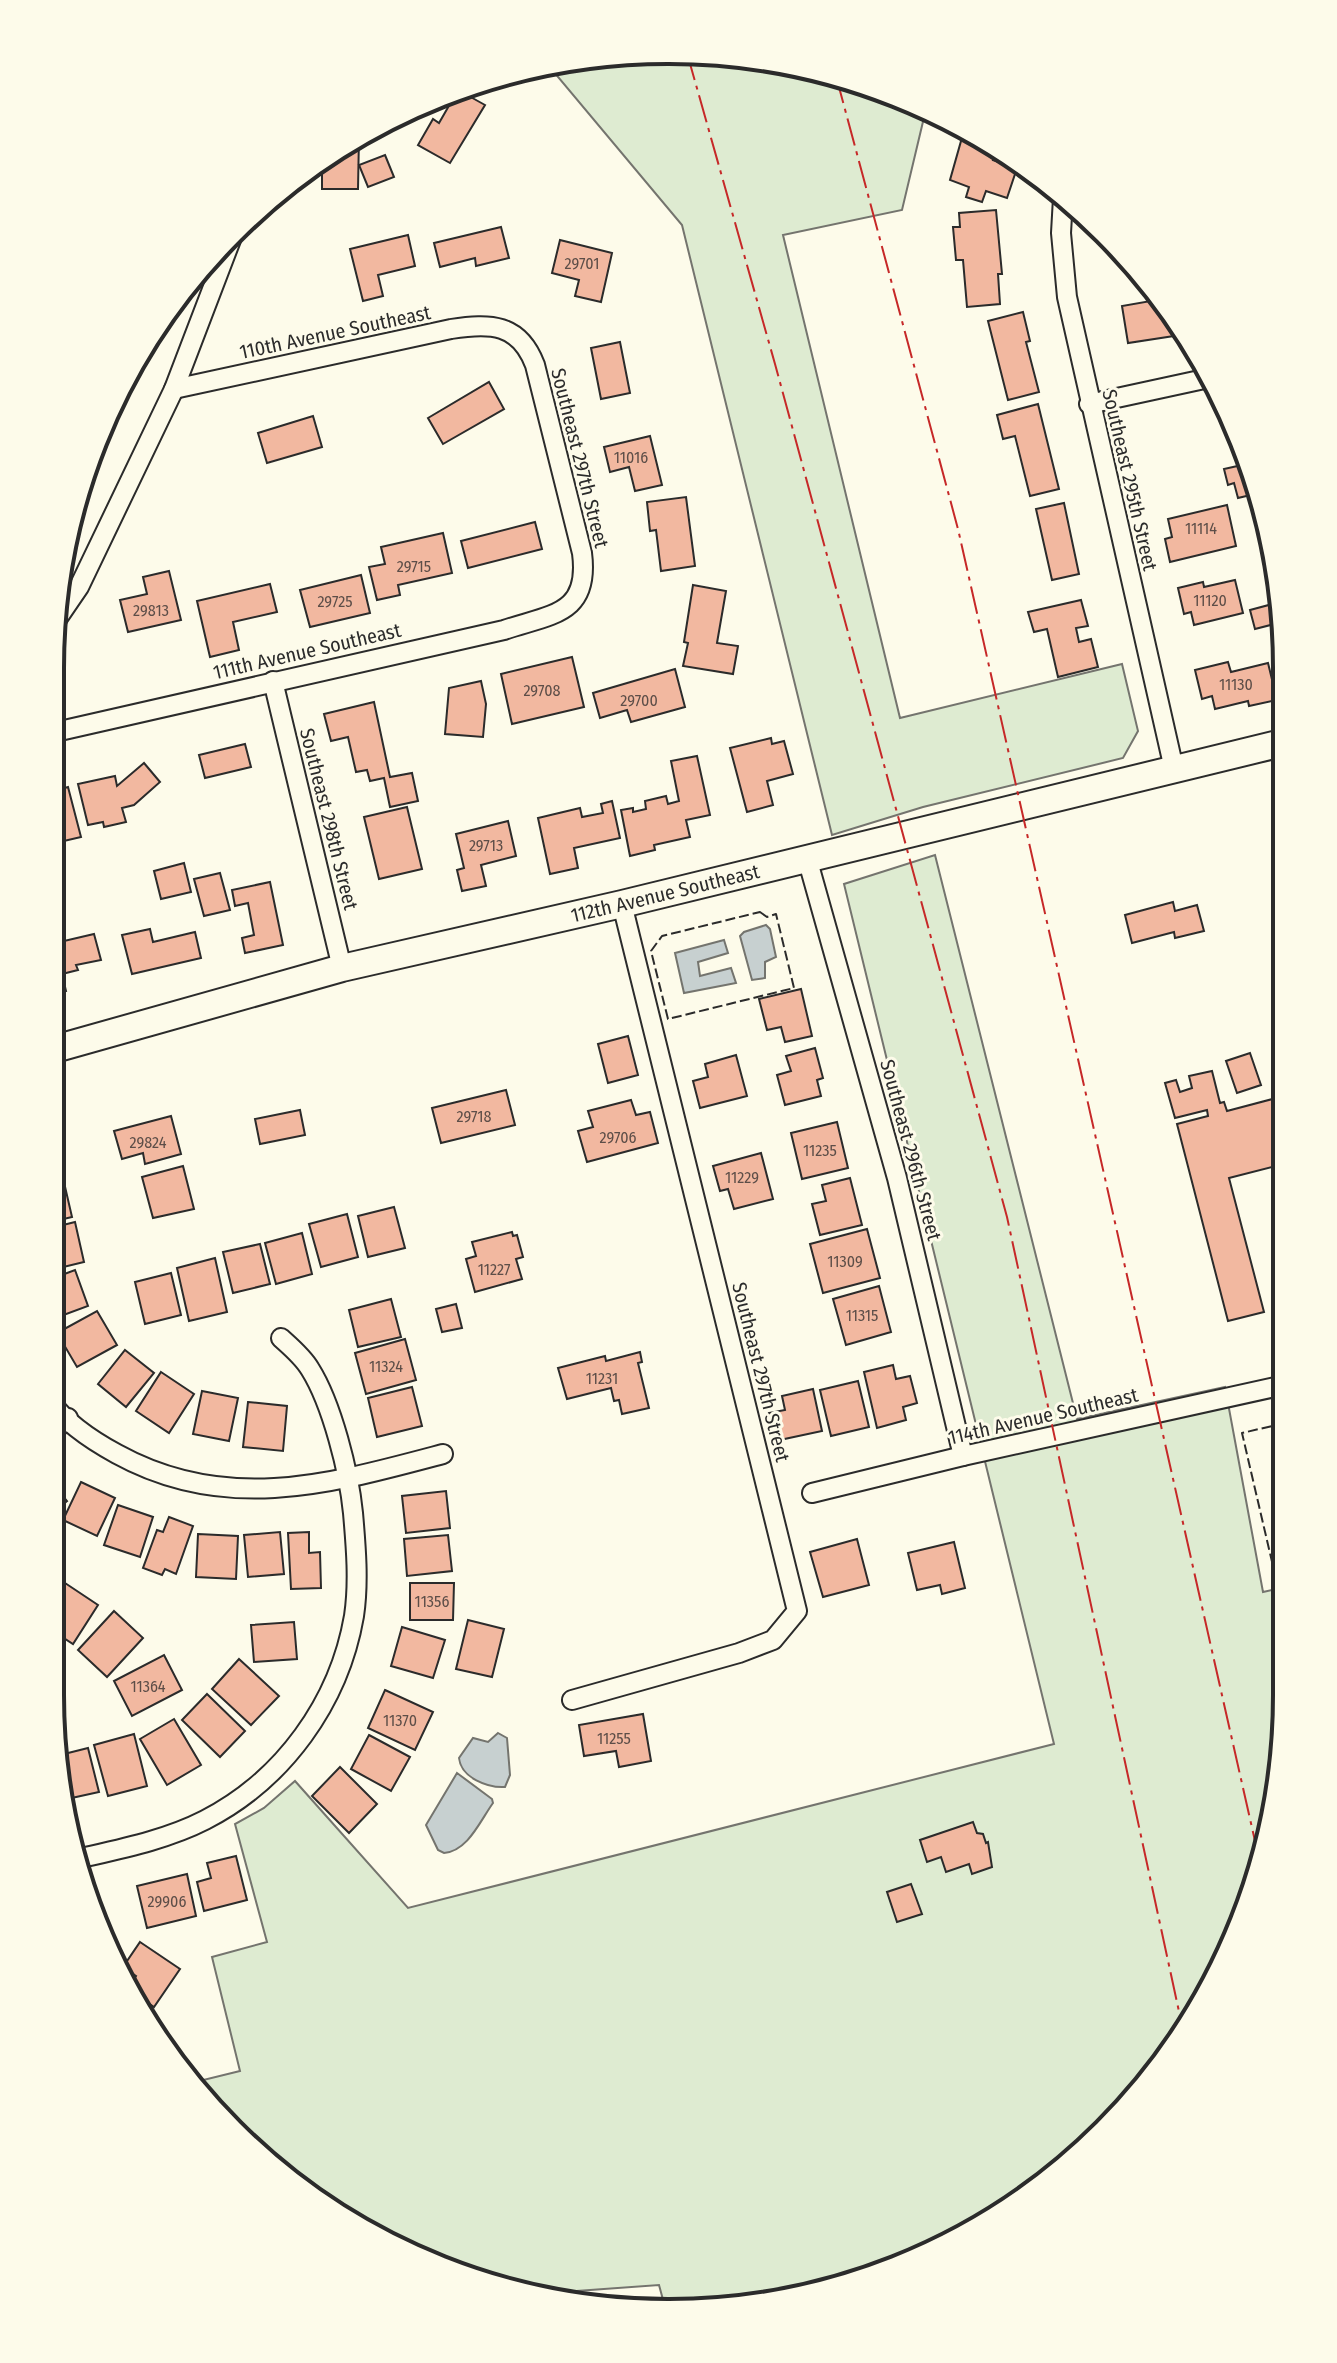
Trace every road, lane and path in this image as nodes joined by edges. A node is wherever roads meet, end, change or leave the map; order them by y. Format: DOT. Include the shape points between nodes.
graph roads {
  1 [pos="1062,210"];
  2 [pos="223,260"];
  3 [pos="506,330"];
  4 [pos="1200,380"];
  5 [pos="174,389"];
  6 [pos="1089,404"];
  7 [pos="68,604"];
  8 [pos="571,605"];
  9 [pos="273,681"];
  10 [pos="64,730"];
  11 [pos="1273,745"];
  12 [pos="1174,769"];
  13 [pos="807,858"];
  14 [pos="622,904"];
  15 [pos="342,968"];
  16 [pos="64,1046"];
  17 [pos="281,1338"];
  18 [pos="1273,1387"];
  19 [pos="64,1414"];
  20 [pos="68,1418"];
  21 [pos="64,1422"];
  22 [pos="443,1454"];
  23 [pos="963,1456"];
  24 [pos="350,1479"];
  25 [pos="812,1493"];
  26 [pos="572,1700"];
  27 [pos="87,1857"];
  1 -- 6 [label="street, Southeast 295th Street" via="1067,297"];
  2 -- 5 [label="street"];
  3 -- 5 [label="street, 110th Avenue Southeast" via="459,328"];
  3 -- 8 [label="street, Southeast 297th Street" via="524,343 535,365 582,553 583,582"];
  4 -- 6 [label="street"];
  5 -- 7 [label="street"];
  6 -- 12 [label="street, Southeast 295th Street"];
  8 -- 9 [label="street, 111th Avenue Southeast" via="504,630"];
  9 -- 10 [label="street, 111th Avenue Southeast"];
  9 -- 15 [label="street, Southeast 298th Street"];
  11 -- 12 [label="street, 112th Avenue Southeast"];
  12 -- 13 [label="street, 112th Avenue Southeast"];
  13 -- 14 [label="street, 112th Avenue Southeast"];
  13 -- 23 [label="street, Southeast 296th Street" via="897,1178"];
  14 -- 15 [label="street, 112th Avenue Southeast"];
  14 -- 26 [label="street, Southeast 297th Street" via="797,1611 773,1640"];
  15 -- 16 [label="street, 112th Avenue Southeast"];
  17 -- 24 [label="street" via="309,1366 320,1388"];
  18 -- 23 [label="street, 114th Avenue Southeast"];
  19 -- 20 [label="street"];
  20 -- 21 [label="street"];
  20 -- 24 [label="street" via="126,1459 187,1483 267,1488"];
  22 -- 24 [label="street"];
  23 -- 25 [label="street, 114th Avenue Southeast"];
  24 -- 27 [label="street" via="356,1544 354,1616 339,1670 307,1731 253,1790 204,1821"];
}
